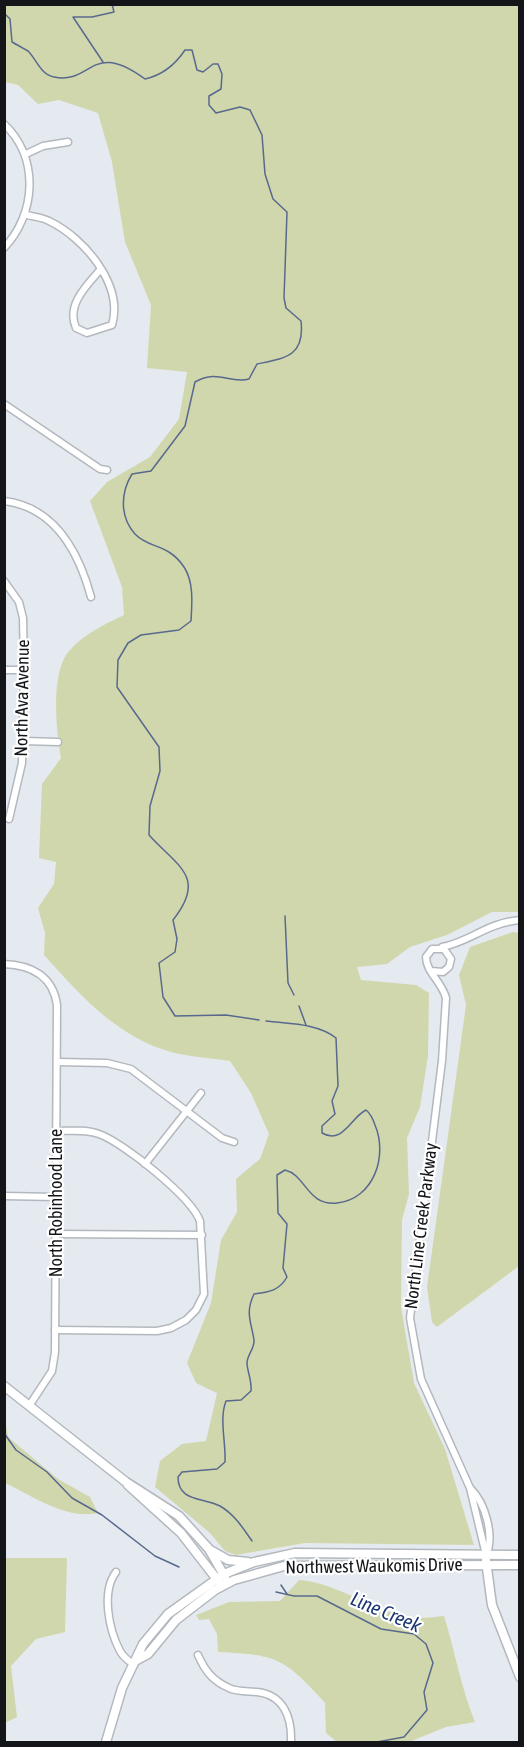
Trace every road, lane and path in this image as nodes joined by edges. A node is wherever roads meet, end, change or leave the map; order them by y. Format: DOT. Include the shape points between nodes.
graph roads {
  1 [pos="4,124"];
  2 [pos="68,142"];
  3 [pos="26,153"];
  4 [pos="27,215"];
  5 [pos="4,248"];
  6 [pos="101,269"];
  7 [pos="4,404"];
  8 [pos="107,470"];
  9 [pos="4,501"];
  10 [pos="4,581"];
  11 [pos="91,597"];
  12 [pos="4,670"];
  13 [pos="24,670"];
  14 [pos="24,741"];
  15 [pos="58,742"];
  16 [pos="9,819"];
  17 [pos="519,920"];
  18 [pos="459,942"];
  19 [pos="441,947"];
  20 [pos="451,959"];
  21 [pos="4,964"];
  22 [pos="448,967"];
  23 [pos="431,971"];
  24 [pos="444,988"];
  25 [pos="57,1062"];
  26 [pos="201,1093"];
  27 [pos="187,1111"];
  28 [pos="57,1131"];
  29 [pos="234,1142"];
  30 [pos="145,1164"];
  31 [pos="4,1196"];
  32 [pos="56,1197"];
  33 [pos="56,1234"];
  34 [pos="202,1235"];
  35 [pos="55,1330"];
  36 [pos="4,1386"];
  37 [pos="29,1406"];
  38 [pos="126,1482"];
  39 [pos="209,1549"];
  40 [pos="486,1555"];
  41 [pos="519,1555"];
  42 [pos="254,1562"];
  43 [pos="486,1565"];
  44 [pos="519,1565"];
  45 [pos="116,1572"];
  46 [pos="222,1580"];
  47 [pos="198,1656"];
  48 [pos="135,1663"];
  49 [pos="519,1677"];
  50 [pos="105,1743"];
  51 [pos="291,1743"];
  1 -- 3 [label="street"];
  2 -- 3 [label="street"];
  3 -- 4 [label="street"];
  4 -- 5 [label="street" via="17,235"];
  4 -- 6 [label="street" via="48,220 68,232"];
  6 -- 6 [label="street" via="116,312 112,325 87,333 76,328 72,318 74,306"];
  7 -- 8 [label="street"];
  9 -- 11 [label="street" via="34,510 67,538 83,568"];
  10 -- 13 [label="street, North Ava Avenue" via="15,595 23,618"];
  12 -- 13 [label="street"];
  13 -- 14 [label="street, North Ava Avenue"];
  14 -- 15 [label="street"];
  14 -- 16 [label="street, North Ava Avenue"];
  17 -- 18 [label="street" via="486,927"];
  18 -- 19 [label="street"];
  18 -- 20 [label="street, North Line Creek Parkway"];
  19 -- 20 [label="street"];
  19 -- 23 [label="street" via="427,954 425,961"];
  20 -- 22 [label="street, North Line Creek Parkway"];
  21 -- 25 [label="street, North Robinhood Lane" via="23,964 34,969 54,993"];
  22 -- 23 [label="street" via="443,972"];
  22 -- 24 [label="street, North Line Creek Parkway"];
  23 -- 24 [label="street"];
  24 -- 40 [label="street, North Line Creek Parkway" via="442,1061 410,1318 421,1379 471,1488"];
  25 -- 27 [label="street" via="124,1066"];
  25 -- 28 [label="street, North Robinhood Lane"];
  26 -- 27 [label="street"];
  27 -- 29 [label="street" via="222,1138"];
  27 -- 30 [label="street"];
  28 -- 30 [label="street" via="97,1133"];
  28 -- 32 [label="street, North Robinhood Lane"];
  30 -- 34 [label="street" via="196,1211"];
  31 -- 32 [label="street"];
  32 -- 33 [label="street, North Robinhood Lane"];
  33 -- 34 [label="street"];
  33 -- 35 [label="street, North Robinhood Lane"];
  34 -- 35 [label="street" via="204,1294 192,1315 175,1326 157,1331"];
  35 -- 37 [label="street, North Robinhood Lane" via="52,1371"];
  36 -- 37 [label="main road"];
  37 -- 38 [label="main road"];
  38 -- 39 [label="main road" via="179,1516"];
  38 -- 46 [label="main road" via="188,1541"];
  39 -- 42 [label="main road" via="228,1560"];
  39 -- 46 [label="main road"];
  40 -- 41 [label="main road"];
  40 -- 42 [label="main road, Northwest Waukomis Drive" via="295,1553"];
  40 -- 43 [label="main road, Northwest Waukomis Drive"];
  42 -- 46 [label="main road"];
  43 -- 44 [label="main road"];
  43 -- 46 [label="main road, Northwest Waukomis Drive" via="309,1564"];
  43 -- 49 [label="main road, Northwest Waukomis Drive" via="492,1605"];
  45 -- 48 [label="street" via="109,1582 109,1611 121,1653"];
  46 -- 48 [label="main road" via="168,1614 140,1648"];
  47 -- 51 [label="street" via="214,1680 231,1689 266,1693 280,1702 288,1712"];
  48 -- 50 [label="main road" via="122,1688"];
}
